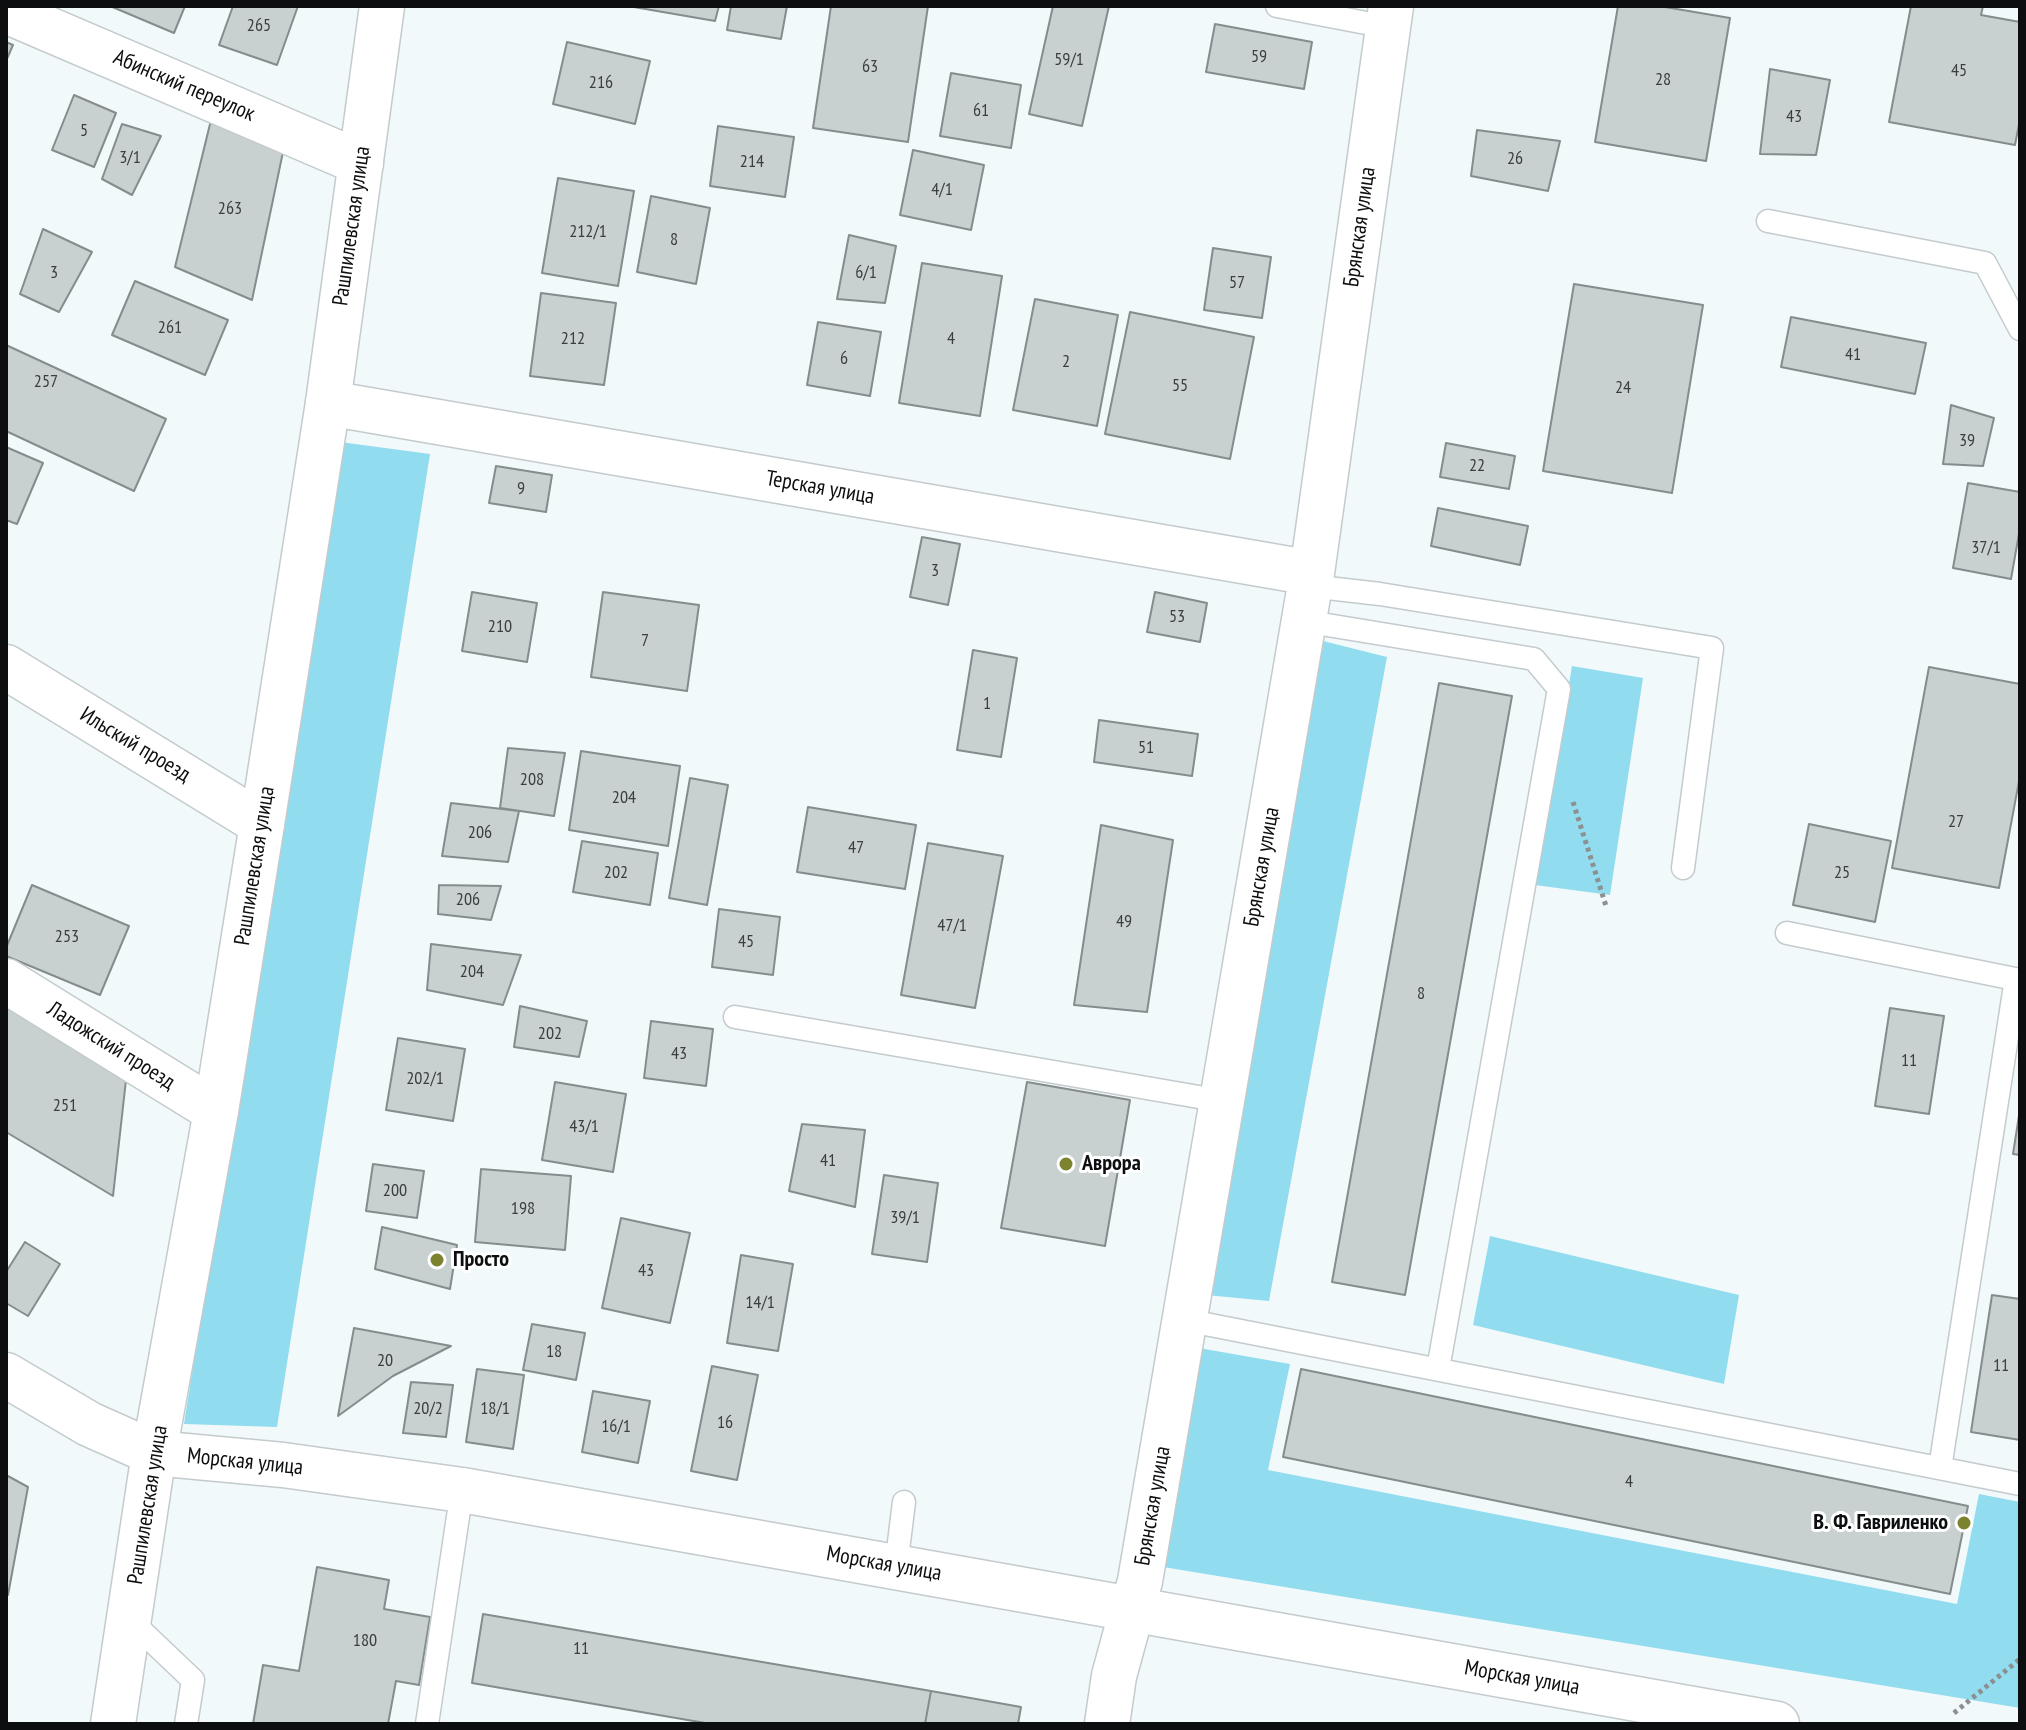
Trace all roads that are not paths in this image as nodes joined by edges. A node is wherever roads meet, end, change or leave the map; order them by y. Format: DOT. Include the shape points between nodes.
graph roads {
  1 [pos="382,6"];
  2 [pos="1277,6"];
  3 [pos="6,11"];
  4 [pos="1389,16"];
  5 [pos="361,163"];
  6 [pos="1768,221"];
  7 [pos="2020,329"];
  8 [pos="328,403"];
  9 [pos="1308,593"];
  10 [pos="6,667"];
  11 [pos="262,824"];
  12 [pos="1683,868"];
  13 [pos="1787,933"];
  14 [pos="2018,980"];
  15 [pos="6,981"];
  16 [pos="735,1017"];
  17 [pos="1222,1101"];
  18 [pos="216,1111"];
  19 [pos="1185,1320"];
  20 [pos="1438,1369"];
  21 [pos="6,1375"];
  22 [pos="154,1453"];
  23 [pos="1940,1468"];
  24 [pos="2020,1484"];
  25 [pos="462,1490"];
  26 [pos="904,1502"];
  27 [pos="896,1566"];
  28 [pos="1132,1607"];
  29 [pos="130,1620"];
  30 [pos="113,1724"];
  31 [pos="186,1724"];
  32 [pos="427,1724"];
  33 [pos="1107,1724"];
  34 [pos="1777,1724"];
  1 -- 5 [label="street, Рашпилевская улица"];
  2 -- 4 [label="lane"];
  3 -- 5 [label="street, Абинский переулок"];
  4 -- 9 [label="street, Брянская улица"];
  5 -- 8 [label="street, Рашпилевская улица"];
  6 -- 7 [label="lane" via="1985,263"];
  8 -- 9 [label="street, Терская улица"];
  8 -- 11 [label="street, Рашпилевская улица"];
  9 -- 12 [label="lane" via="1380,594 1712,648"];
  9 -- 17 [label="street, Брянская улица"];
  9 -- 20 [label="lane" via="1534,659 1559,689"];
  10 -- 11 [label="street, Ильский проезд"];
  11 -- 18 [label="street, Рашпилевская улица"];
  13 -- 14 [label="lane"];
  14 -- 23 [label="lane"];
  15 -- 18 [label="street, Ладожский проезд"];
  16 -- 17 [label="lane"];
  17 -- 19 [label="street, Брянская улица"];
  18 -- 22 [label="street, Рашпилевская улица"];
  19 -- 20 [label="lane"];
  19 -- 28 [label="street, Брянская улица"];
  20 -- 23 [label="lane"];
  21 -- 22 [label="street, Морская улица" via="89,1424"];
  22 -- 25 [label="street, Морская улица"];
  22 -- 29 [label="street, Рашпилевская улица"];
  23 -- 24 [label="lane"];
  25 -- 27 [label="street, Морская улица"];
  25 -- 32 [label="lane"];
  26 -- 27 [label="lane"];
  27 -- 28 [label="street, Морская улица"];
  28 -- 33 [label="street, Брянская улица"];
  28 -- 34 [label="street, Морская улица"];
  29 -- 30 [label="street, Рашпилевская улица"];
  29 -- 31 [label="lane" via="193,1680"];
}
